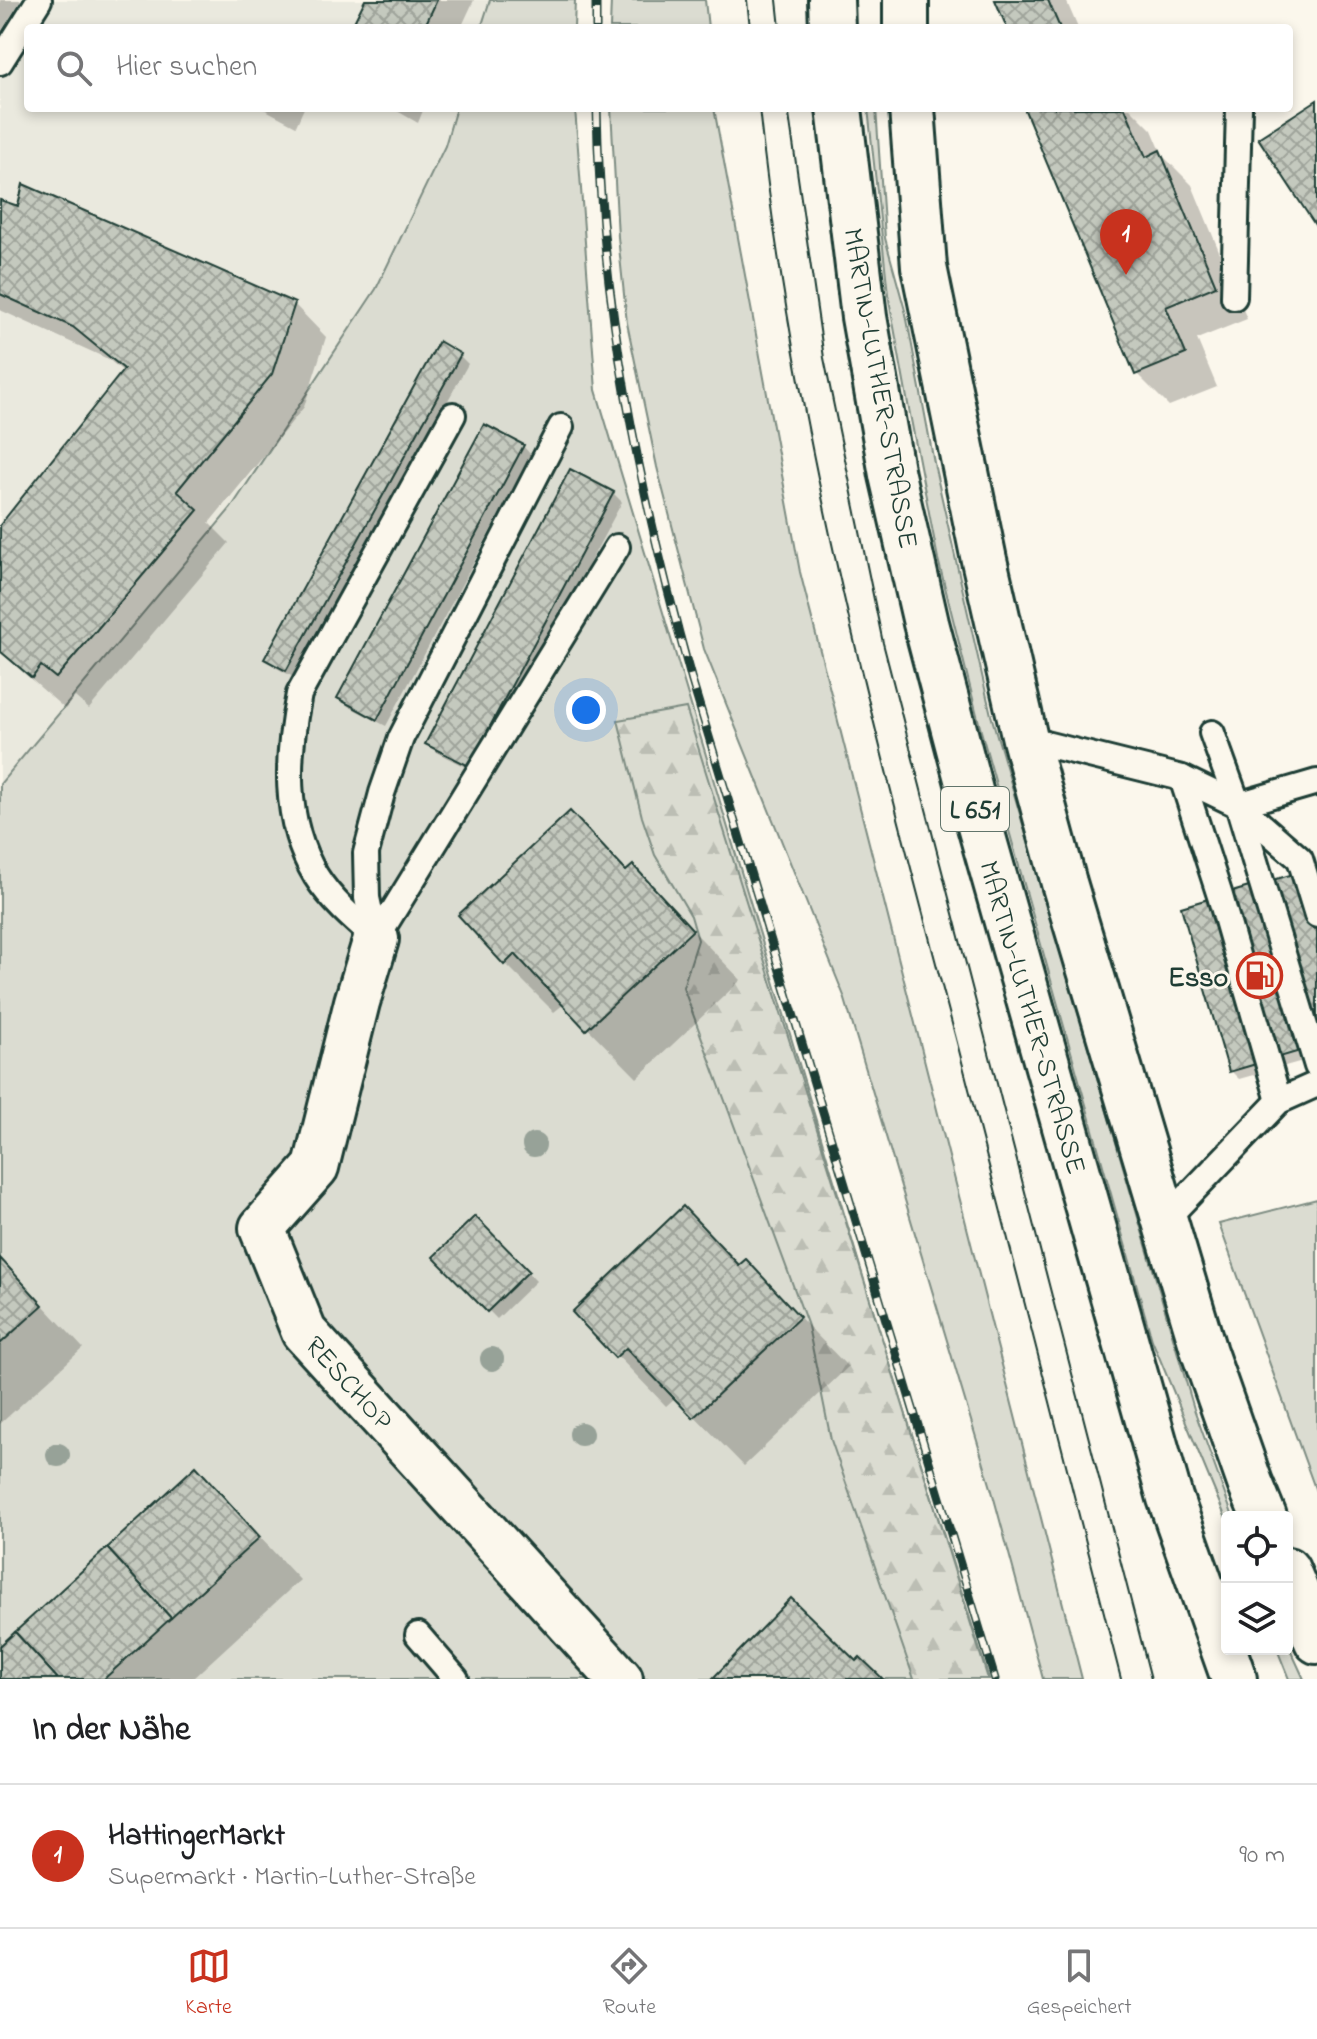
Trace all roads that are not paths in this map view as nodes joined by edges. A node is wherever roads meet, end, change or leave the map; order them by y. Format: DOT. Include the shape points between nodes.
graph roads {
  1 [pos="39,0"];
  2 [pos="831,0"];
  3 [pos="906,0"];
  4 [pos="832,24"];
  5 [pos="906,24"];
  6 [pos="0,62"];
  7 [pos="839,112"];
  8 [pos="912,112"];
  9 [pos="1239,112"];
  10 [pos="1234,297"];
  11 [pos="453,415"];
  12 [pos="561,427"];
  13 [pos="617,547"];
  14 [pos="1212,733"];
  15 [pos="1025,739"];
  16 [pos="1182,778"];
  17 [pos="1317,782"];
  18 [pos="1238,805"];
  19 [pos="1317,915"];
  20 [pos="376,939"];
  21 [pos="1317,1066"];
  22 [pos="1317,1084"];
  23 [pos="1279,1101"];
  24 [pos="1166,1219"];
  25 [pos="1262,1511"];
  26 [pos="1292,1583"];
  27 [pos="418,1635"];
  28 [pos="1317,1641"];
  29 [pos="456,1679"];
  30 [pos="620,1679"];
  31 [pos="1234,1679"];
  1 -- 6 [label="lane"];
  2 -- 4 [label="main road"];
  3 -- 5 [label="main road"];
  7 -- 31 [label="main road, MARTIN-LUTHER-STRASSE / L 651" via="864,317 926,623 1170,1498"];
  8 -- 15 [label="main road, L 651" via="924,267"];
  9 -- 10 [label="lane"];
  11 -- 20 [label="lane" via="299,694 290,741 289,796 316,875 344,911"];
  12 -- 20 [label="lane" via="401,738 366,853 367,898"];
  13 -- 20 [label="lane"];
  14 -- 18 [label="lane"];
  15 -- 16 [label="lane"];
  15 -- 24 [label="main road, L 651"];
  16 -- 18 [label="lane"];
  16 -- 23 [label="lane"];
  17 -- 18 [label="lane"];
  18 -- 19 [label="lane" via="1300,859"];
  18 -- 21 [label="lane"];
  20 -- 30 [label="main road, RESCHOP" via="316,1167 262,1228 304,1332"];
  22 -- 23 [label="lane"];
  23 -- 24 [label="lane"];
  24 -- 25 [label="main road, L 651" via="1204,1352"];
  26 -- 28 [label="main road"];
  27 -- 29 [label="lane"];
}
